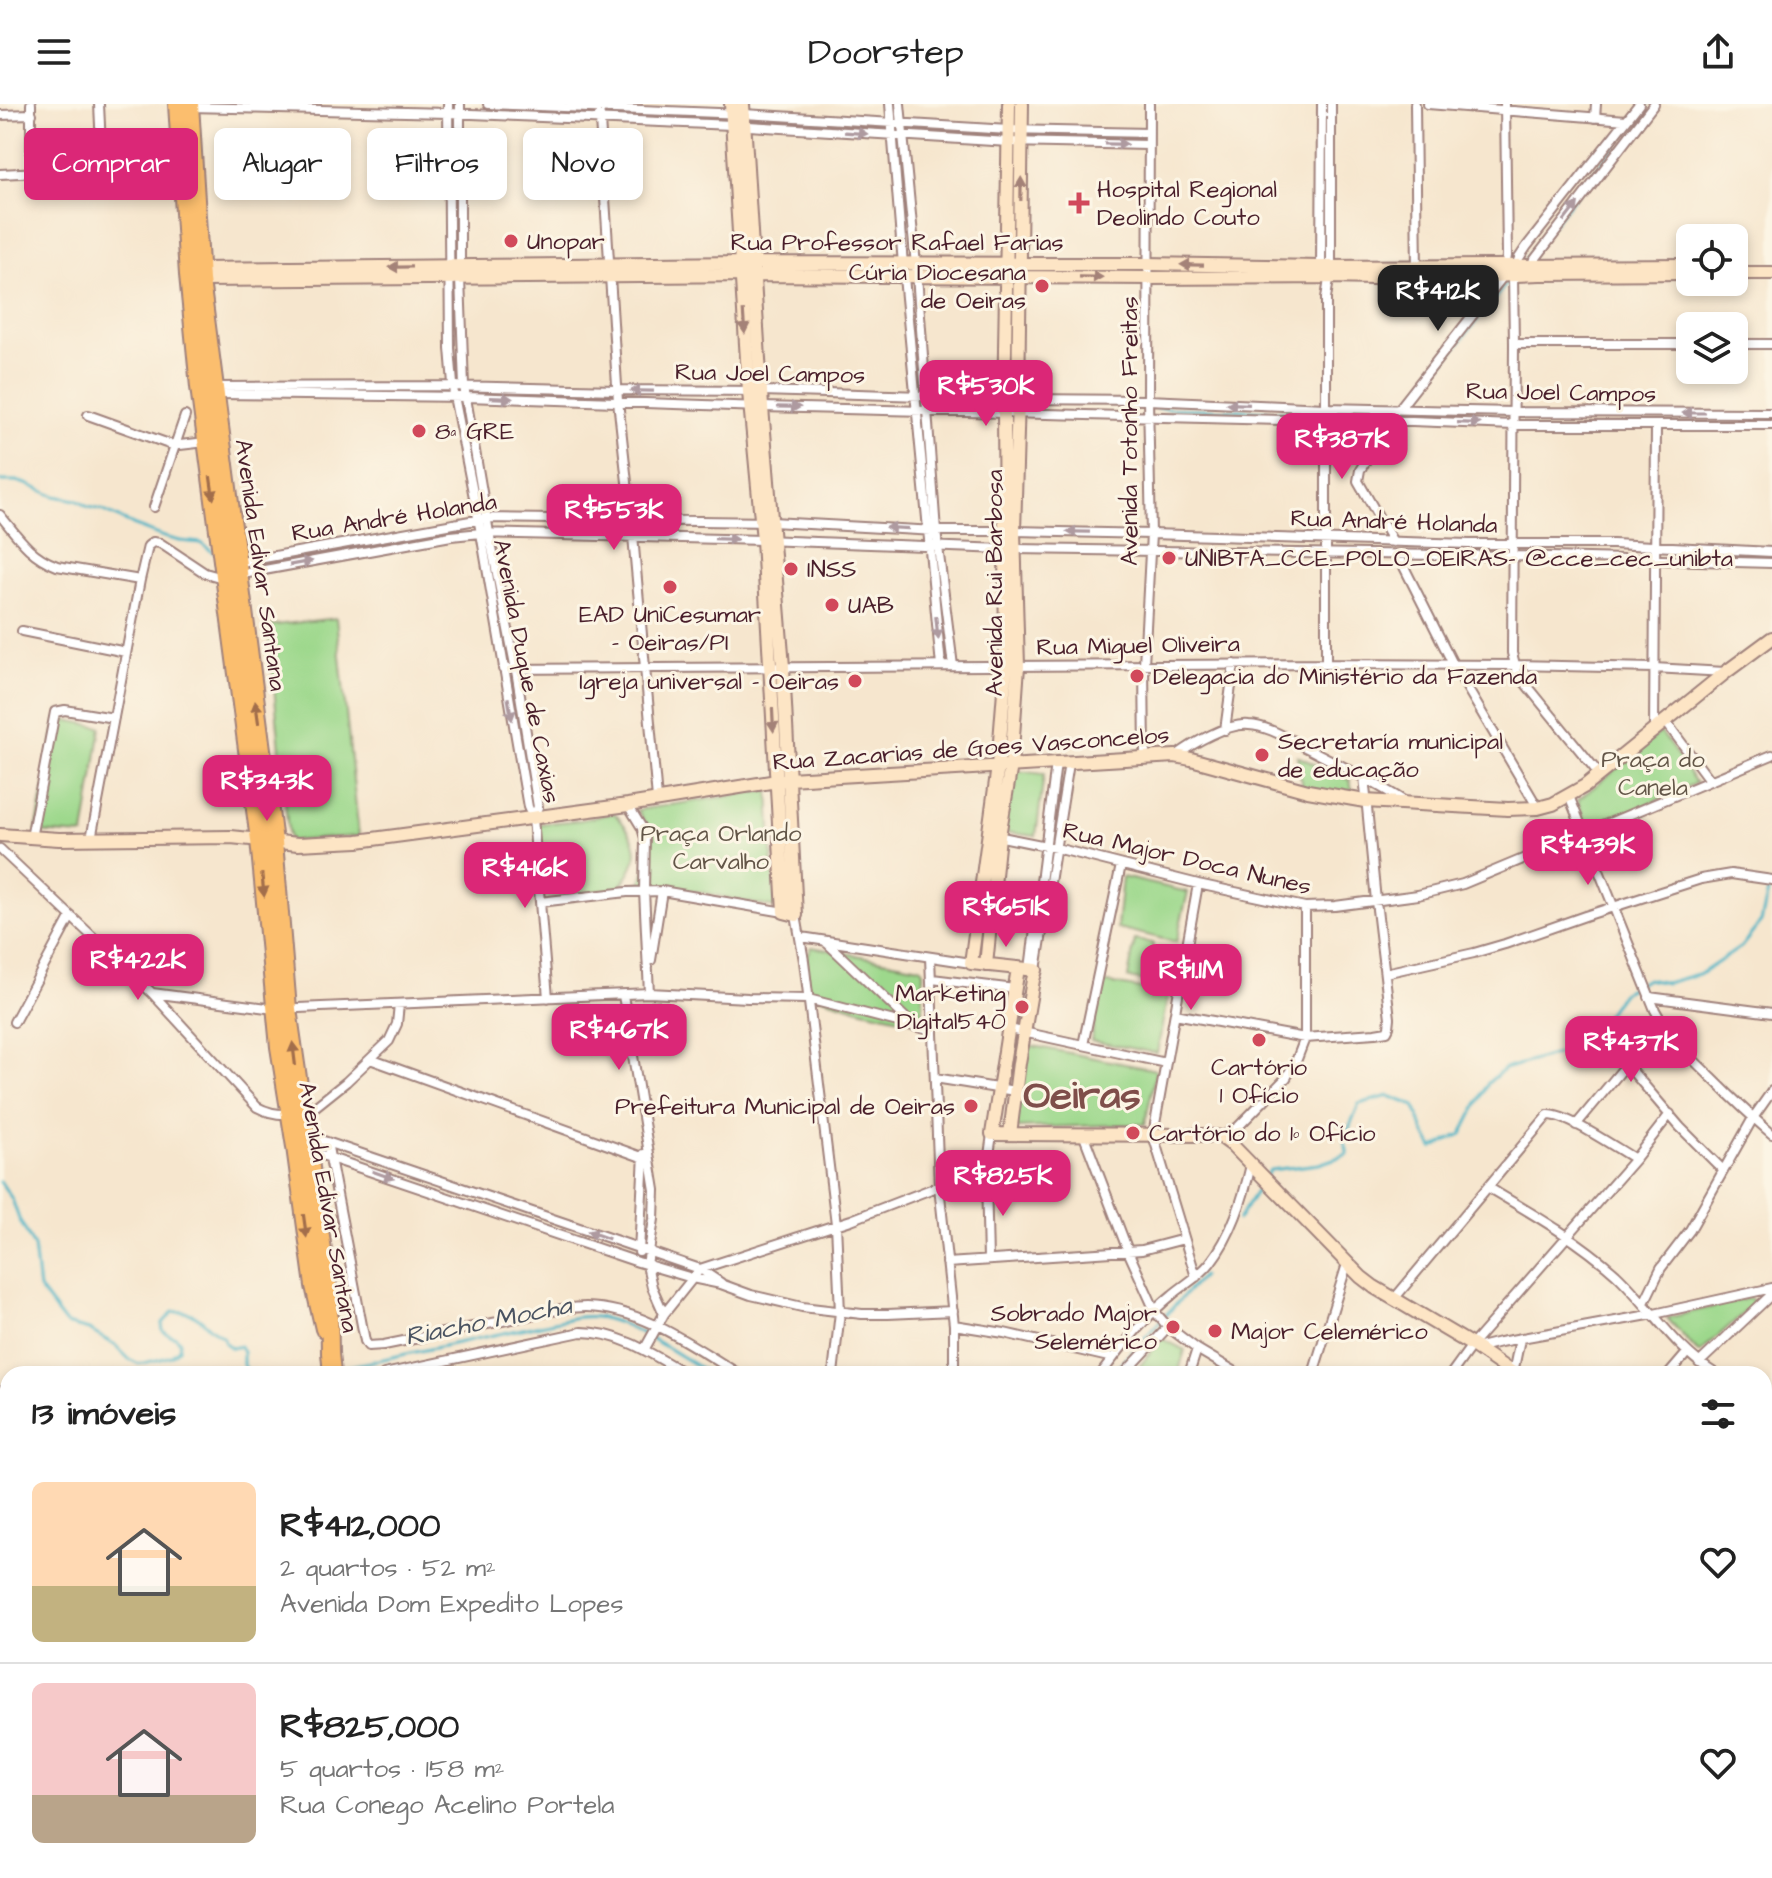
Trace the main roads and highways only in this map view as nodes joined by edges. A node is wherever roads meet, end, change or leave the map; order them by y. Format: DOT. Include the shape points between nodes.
graph roads {
  1 [pos="1009,104"];
  2 [pos="1022,104"];
  3 [pos="186,105"];
  4 [pos="738,114"];
  5 [pos="1015,136"];
  6 [pos="1676,265"];
  7 [pos="1748,265"];
  8 [pos="1772,265"];
  9 [pos="748,270"];
  10 [pos="1013,270"];
  11 [pos="1516,270"];
  12 [pos="1676,273"];
  13 [pos="1748,273"];
  14 [pos="1772,273"];
  15 [pos="201,275"];
  16 [pos="207,390"];
  17 [pos="1009,531"];
  18 [pos="227,571"];
  19 [pos="1772,638"];
  20 [pos="1004,765"];
  21 [pos="783,780"];
  22 [pos="0,835"];
  23 [pos="994,835"];
  24 [pos="266,841"];
  25 [pos="790,914"];
  26 [pos="986,965"];
  27 [pos="1029,972"];
  28 [pos="1010,1134"];
  29 [pos="331,1362"];
  30 [pos="1502,1366"];
  1 -- 5 [label="main road, Avenida Rui Barbosa"];
  2 -- 5 [label="main road, Avenida Rui Barbosa"];
  3 -- 15 [label="highway, Avenida Edivar Santana"];
  3 -- 16 [label="highway, Avenida Edivar Santana" via="181,165 188,275"];
  4 -- 9 [label="main road"];
  5 -- 10 [label="main road, Avenida Rui Barbosa"];
  6 -- 11 [label="main road, Rua Professor Rafael Farias"];
  7 -- 8 [label="main road"];
  9 -- 10 [label="main road, Rua Professor Rafael Farias"];
  9 -- 15 [label="main road, Rua Professor Rafael Farias"];
  9 -- 21 [label="main road"];
  10 -- 11 [label="main road, Rua Professor Rafael Farias"];
  10 -- 17 [label="main road, Avenida Rui Barbosa" via="1004,405"];
  10 -- 17 [label="main road, Avenida Rui Barbosa" via="1018,406"];
  11 -- 12 [label="main road, Rua Professor Rafael Farias"];
  13 -- 14 [label="main road"];
  15 -- 16 [label="highway, Avenida Edivar Santana"];
  16 -- 18 [label="highway, Avenida Edivar Santana"];
  16 -- 18 [label="highway, Avenida Edivar Santana, one-way" via="206,442"];
  17 -- 20 [label="main road, Avenida Rui Barbosa" via="1012,666"];
  18 -- 24 [label="highway, Avenida Edivar Santana"];
  19 -- 20 [label="main road, Rua Zacarias de Goes Vasconcelos" via="1600,775 1538,808 1365,801 1175,756"];
  20 -- 21 [label="main road, Rua Zacarias de Goes Vasconcelos"];
  20 -- 23 [label="main road, Avenida Rui Barbosa"];
  21 -- 24 [label="main road, Rua Zacarias de Goes Vasconcelos" via="358,841"];
  21 -- 25 [label="main road"];
  22 -- 24 [label="main road, Rua Zacarias de Goes Vasconcelos"];
  23 -- 26 [label="main road, Avenida Rui Barbosa"];
  23 -- 26 [label="main road, Avenida Rui Barbosa" via="971,963"];
  24 -- 29 [label="highway, Avenida Edivar Santana" via="281,1009 303,1144 314,1286"];
  26 -- 27 [label="main road"];
  27 -- 28 [label="main road"];
  27 -- 28 [label="main road" via="1015,989 992,1134"];
  28 -- 30 [label="main road" via="1221,1137 1374,1287"];
}
